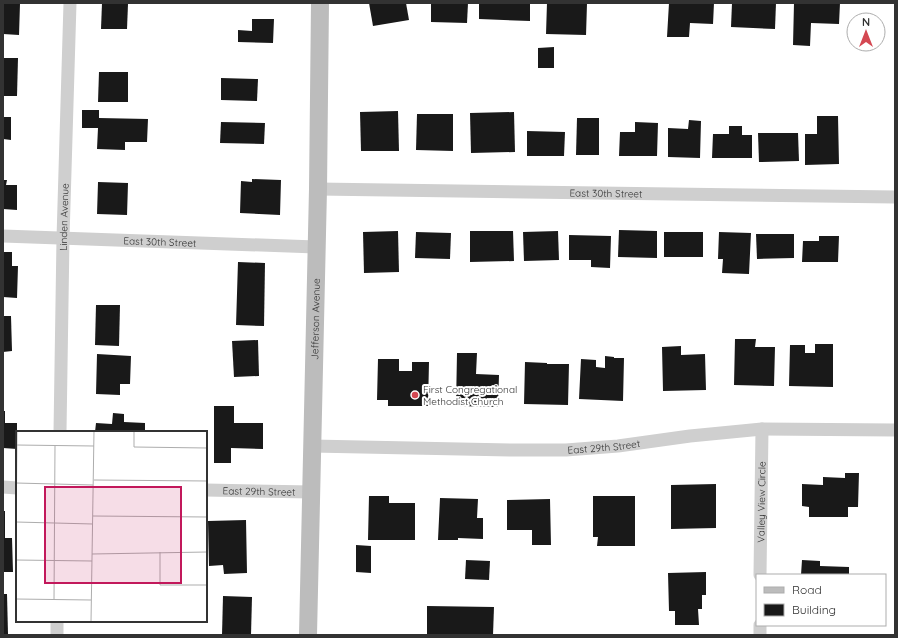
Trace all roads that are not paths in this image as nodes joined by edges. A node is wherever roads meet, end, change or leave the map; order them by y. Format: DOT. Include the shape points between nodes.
graph roads {
  1 [pos="70,3"];
  2 [pos="320,3"];
  3 [pos="318,189"];
  4 [pos="895,197"];
  5 [pos="3,236"];
  6 [pos="63,238"];
  7 [pos="316,247"];
  8 [pos="762,428"];
  9 [pos="895,430"];
  10 [pos="60,431"];
  11 [pos="312,446"];
  12 [pos="3,487"];
  13 [pos="16,488"];
  14 [pos="207,490"];
  15 [pos="312,492"];
  16 [pos="760,574"];
  17 [pos="57,622"];
  18 [pos="57,635"];
  19 [pos="308,635"];
  1 -- 6 [label="street, Linden Avenue"];
  2 -- 3 [label="main road, Jefferson Avenue"];
  3 -- 4 [label="street, East 30th Street"];
  3 -- 7 [label="main road, Jefferson Avenue"];
  5 -- 6 [label="street, East 30th Street"];
  6 -- 7 [label="street, East 30th Street"];
  6 -- 10 [label="street, Linden Avenue"];
  7 -- 11 [label="main road, Jefferson Avenue"];
  8 -- 9 [label="street, East 29th Street"];
  8 -- 11 [label="street, East 29th Street" via="566,450"];
  8 -- 16 [label="street, Valley View Circle"];
  11 -- 15 [label="main road, Jefferson Avenue"];
  12 -- 13 [label="street"];
  14 -- 15 [label="street, East 29th Street"];
  15 -- 19 [label="main road, Jefferson Avenue"];
  17 -- 18 [label="street"];
}
